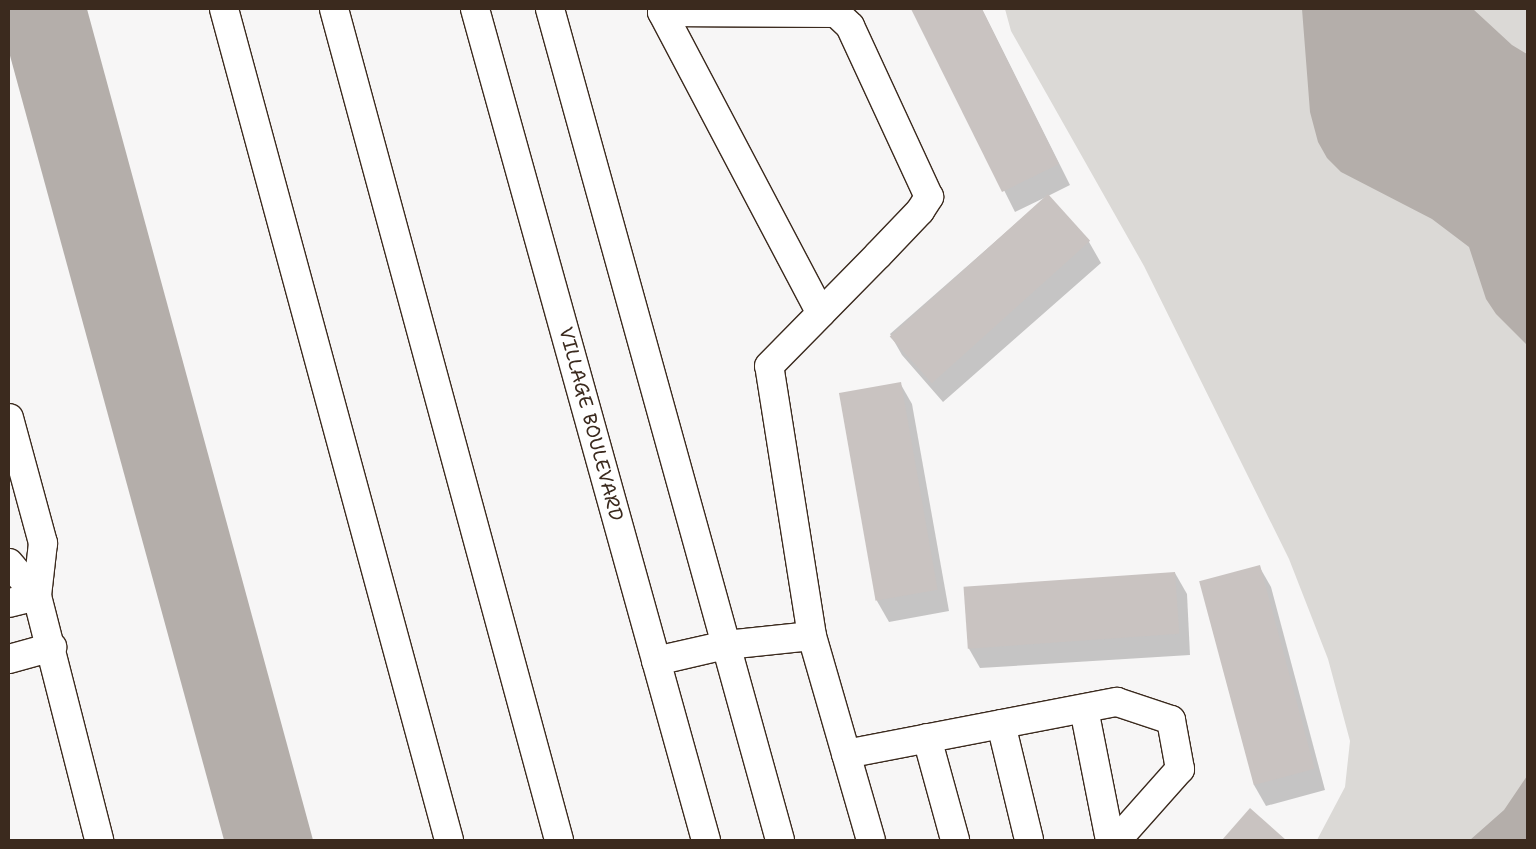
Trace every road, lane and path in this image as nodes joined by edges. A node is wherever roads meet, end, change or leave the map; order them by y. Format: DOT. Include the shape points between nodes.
graph roads {
  1 [pos="224,9"];
  2 [pos="334,9"];
  3 [pos="476,9"];
  4 [pos="550,9"];
  5 [pos="661,10"];
  6 [pos="790,10"];
  7 [pos="838,11"];
  8 [pos="820,313"];
  9 [pos="9,418"];
  10 [pos="9,563"];
  11 [pos="37,596"];
  12 [pos="9,603"];
  13 [pos="812,636"];
  14 [pos="726,645"];
  15 [pos="52,647"];
  16 [pos="9,659"];
  17 [pos="656,662"];
  18 [pos="1084,709"];
  19 [pos="1001,724"];
  20 [pos="927,738"];
  21 [pos="846,754"];
  22 [pos="99,840"];
  23 [pos="449,840"];
  24 [pos="559,840"];
  25 [pos="706,840"];
  26 [pos="780,840"];
  27 [pos="871,840"];
  28 [pos="955,840"];
  29 [pos="1029,840"];
  30 [pos="1110,840"];
  31 [pos="1117,840"];
  1 -- 23 [label="main road"];
  2 -- 24 [label="main road"];
  3 -- 17 [label="main road, VILLAGE BOULEVARD"];
  4 -- 14 [label="main road"];
  5 -- 6 [label="main road"];
  5 -- 8 [label="main road"];
  6 -- 7 [label="main road"];
  7 -- 8 [label="main road" via="850,26 929,197 920,211"];
  8 -- 13 [label="main road" via="769,366"];
  9 -- 11 [label="main road" via="43,543"];
  10 -- 11 [label="main road"];
  11 -- 12 [label="main road"];
  11 -- 15 [label="main road"];
  13 -- 14 [label="main road"];
  13 -- 21 [label="main road"];
  14 -- 17 [label="main road"];
  14 -- 26 [label="main road"];
  15 -- 16 [label="main road"];
  15 -- 22 [label="main road"];
  17 -- 25 [label="main road, VILLAGE BOULEVARD"];
  18 -- 19 [label="main road"];
  18 -- 30 [label="main road"];
  18 -- 31 [label="main road" via="1118,702 1171,720 1180,769"];
  19 -- 20 [label="main road"];
  19 -- 29 [label="main road"];
  20 -- 21 [label="main road"];
  20 -- 28 [label="main road"];
  21 -- 27 [label="main road"];
}
